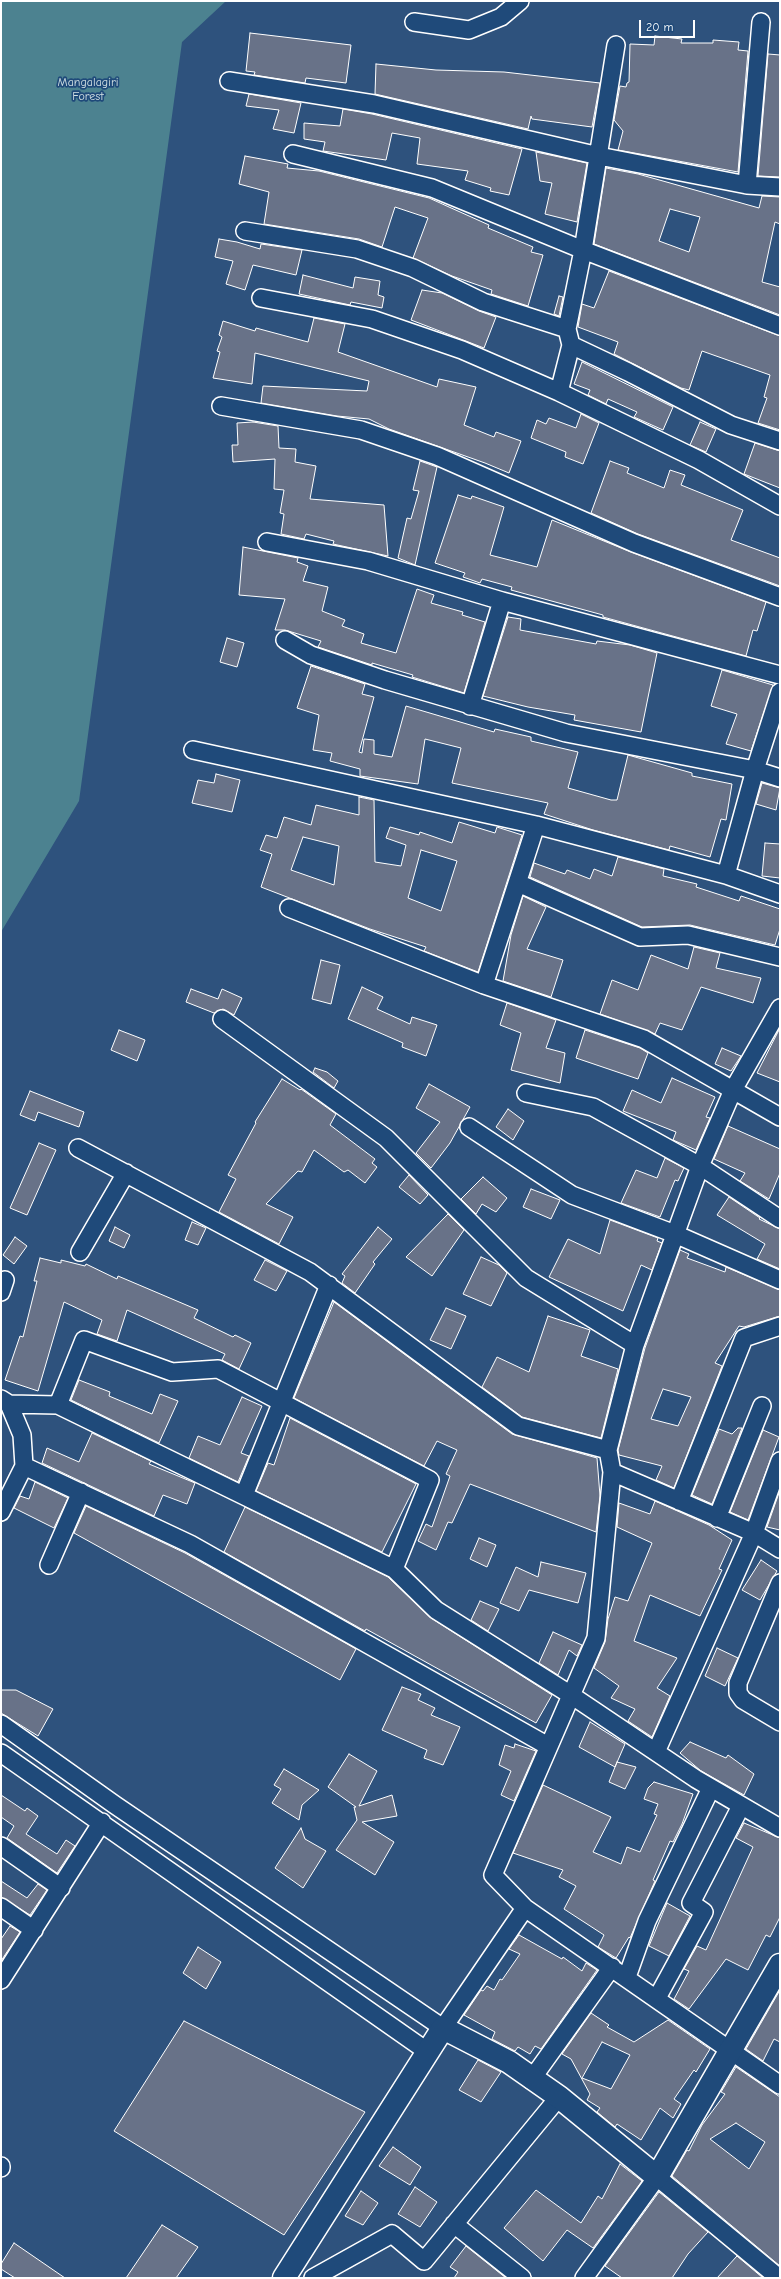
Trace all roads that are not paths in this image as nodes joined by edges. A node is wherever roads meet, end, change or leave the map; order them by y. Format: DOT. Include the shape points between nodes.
graph roads {
  1 [pos="520,1"];
  2 [pos="414,22"];
  3 [pos="761,22"];
  4 [pos="616,46"];
  5 [pos="229,81"];
  6 [pos="293,154"];
  7 [pos="599,156"];
  8 [pos="747,185"];
  9 [pos="780,187"];
  10 [pos="245,231"];
  11 [pos="583,250"];
  12 [pos="261,298"];
  13 [pos="780,326"];
  14 [pos="567,329"];
  15 [pos="572,345"];
  16 [pos="559,392"];
  17 [pos="221,406"];
  18 [pos="780,441"];
  19 [pos="780,506"];
  20 [pos="267,542"];
  21 [pos="780,597"];
  22 [pos="502,601"];
  23 [pos="285,640"];
  24 [pos="780,675"];
  25 [pos="780,692"];
  26 [pos="470,706"];
  27 [pos="193,750"];
  28 [pos="755,770"];
  29 [pos="780,778"];
  30 [pos="536,825"];
  31 [pos="726,875"];
  32 [pos="518,883"];
  33 [pos="780,894"];
  34 [pos="288,908"];
  35 [pos="780,956"];
  36 [pos="484,985"];
  37 [pos="780,1008"];
  38 [pos="222,1020"];
  39 [pos="732,1090"];
  40 [pos="526,1093"];
  41 [pos="780,1117"];
  42 [pos="468,1127"];
  43 [pos="78,1148"];
  44 [pos="700,1166"];
  45 [pos="126,1173"];
  46 [pos="780,1219"];
  47 [pos="675,1234"];
  48 [pos="80,1252"];
  49 [pos="780,1280"];
  50 [pos="329,1285"];
  51 [pos="780,1326"];
  52 [pos="635,1345"];
  53 [pos="5,1402"];
  54 [pos="281,1402"];
  55 [pos="58,1405"];
  56 [pos="762,1406"];
  57 [pos="608,1450"];
  58 [pos="780,1461"];
  59 [pos="24,1466"];
  60 [pos="612,1472"];
  61 [pos="81,1492"];
  62 [pos="244,1496"];
  63 [pos="679,1501"];
  64 [pos="1,1512"];
  65 [pos="717,1518"];
  66 [pos="754,1534"];
  67 [pos="780,1549"];
  68 [pos="49,1565"];
  69 [pos="394,1569"];
  70 [pos="780,1583"];
  71 [pos="571,1695"];
  72 [pos="780,1722"];
  73 [pos="1,1724"];
  74 [pos="548,1746"];
  75 [pos="656,1752"];
  76 [pos="1,1753"];
  77 [pos="711,1788"];
  78 [pos="741,1806"];
  79 [pos="102,1822"];
  80 [pos="780,1828"];
  81 [pos="1,1846"];
  82 [pos="61,1888"];
  83 [pos="244,1893"];
  84 [pos="1,1907"];
  85 [pos="525,1908"];
  86 [pos="230,1913"];
  87 [pos="34,1930"];
  88 [pos="780,1965"];
  89 [pos="612,1967"];
  90 [pos="2,1975"];
  91 [pos="627,1978"];
  92 [pos="657,1998"];
  93 [pos="443,2028"];
  94 [pos="730,2049"];
  95 [pos="428,2052"];
  96 [pos="531,2080"];
  97 [pos="780,2085"];
  98 [pos="559,2097"];
  99 [pos="657,2177"];
  100 [pos="454,2224"];
  101 [pos="284,2278"];
  102 [pos="313,2278"];
  103 [pos="522,2278"];
  104 [pos="584,2278"];
  105 [pos="779,2278"];
  1 -- 2 [label="street" via="501,16 469,30"];
  3 -- 8 [label="street"];
  4 -- 7 [label="street"];
  5 -- 7 [label="street" via="374,104"];
  6 -- 11 [label="street" via="432,188"];
  7 -- 8 [label="street"];
  7 -- 11 [label="street"];
  8 -- 9 [label="street"];
  10 -- 14 [label="street" via="357,249 413,268 483,302"];
  11 -- 13 [label="street"];
  11 -- 14 [label="street"];
  12 -- 16 [label="street" via="372,319 462,350"];
  14 -- 15 [label="street"];
  15 -- 16 [label="street"];
  15 -- 18 [label="street" via="731,426"];
  16 -- 19 [label="street" via="699,460"];
  17 -- 21 [label="street" via="362,430 437,456 634,544"];
  20 -- 22 [label="street" via="368,561"];
  22 -- 24 [label="street"];
  22 -- 26 [label="street"];
  23 -- 26 [label="street" via="311,655"];
  25 -- 28 [label="street"];
  26 -- 28 [label="street" via="566,733"];
  27 -- 30 [label="street"];
  28 -- 29 [label="street"];
  28 -- 31 [label="street"];
  30 -- 31 [label="street"];
  30 -- 32 [label="street"];
  31 -- 33 [label="street"];
  32 -- 35 [label="street" via="640,937 688,936"];
  32 -- 36 [label="street"];
  34 -- 36 [label="street"];
  36 -- 39 [label="street" via="644,1039"];
  37 -- 39 [label="street"];
  38 -- 52 [label="street" via="386,1138 526,1278"];
  39 -- 41 [label="street"];
  39 -- 44 [label="street"];
  40 -- 44 [label="street" via="593,1107"];
  42 -- 47 [label="street" via="572,1195"];
  43 -- 45 [label="street"];
  44 -- 46 [label="street"];
  44 -- 47 [label="street"];
  45 -- 48 [label="street"];
  45 -- 50 [label="street" via="310,1272"];
  47 -- 49 [label="street"];
  47 -- 52 [label="street"];
  50 -- 54 [label="street"];
  50 -- 57 [label="street" via="518,1426"];
  51 -- 63 [label="street" via="744,1338"];
  52 -- 57 [label="street"];
  53 -- 55 [label="street"];
  53 -- 59 [label="street" via="22,1435"];
  54 -- 55 [label="street" via="218,1369 172,1372 84,1340"];
  54 -- 62 [label="street"];
  54 -- 69 [label="street" via="430,1480"];
  55 -- 62 [label="street"];
  56 -- 65 [label="street"];
  57 -- 60 [label="street"];
  58 -- 66 [label="street"];
  59 -- 61 [label="street"];
  59 -- 64 [label="street"];
  60 -- 63 [label="street"];
  60 -- 71 [label="street" via="596,1638"];
  61 -- 68 [label="street"];
  61 -- 74 [label="street" via="190,1544"];
  62 -- 69 [label="street"];
  63 -- 65 [label="street"];
  65 -- 66 [label="street"];
  66 -- 67 [label="street"];
  66 -- 75 [label="street"];
  69 -- 71 [label="street" via="436,1610"];
  70 -- 72 [label="street" via="738,1683 738,1693 744,1700"];
  71 -- 74 [label="street"];
  71 -- 75 [label="street"];
  73 -- 83 [label="street"];
  74 -- 85 [label="street" via="493,1875"];
  75 -- 77 [label="street"];
  76 -- 79 [label="street"];
  77 -- 78 [label="street"];
  77 -- 91 [label="street" via="647,1921"];
  78 -- 80 [label="street"];
  78 -- 92 [label="street" via="691,1903 704,1912"];
  79 -- 82 [label="street"];
  79 -- 86 [label="street"];
  81 -- 82 [label="street"];
  82 -- 87 [label="street"];
  83 -- 86 [label="street"];
  83 -- 93 [label="street"];
  84 -- 87 [label="street"];
  85 -- 89 [label="street"];
  85 -- 93 [label="street"];
  86 -- 95 [label="street"];
  87 -- 90 [label="street"];
  88 -- 94 [label="street"];
  89 -- 91 [label="street"];
  89 -- 96 [label="street"];
  91 -- 92 [label="street"];
  92 -- 94 [label="street"];
  93 -- 95 [label="street"];
  93 -- 96 [label="street" via="509,2062"];
  94 -- 97 [label="street"];
  94 -- 99 [label="street"];
  95 -- 101 [label="street"];
  96 -- 98 [label="street"];
  98 -- 99 [label="street"];
  98 -- 100 [label="street"];
  99 -- 104 [label="street"];
  99 -- 105 [label="street"];
  100 -- 102 [label="street" via="424,2262 392,2234"];
  100 -- 103 [label="street"];
}
